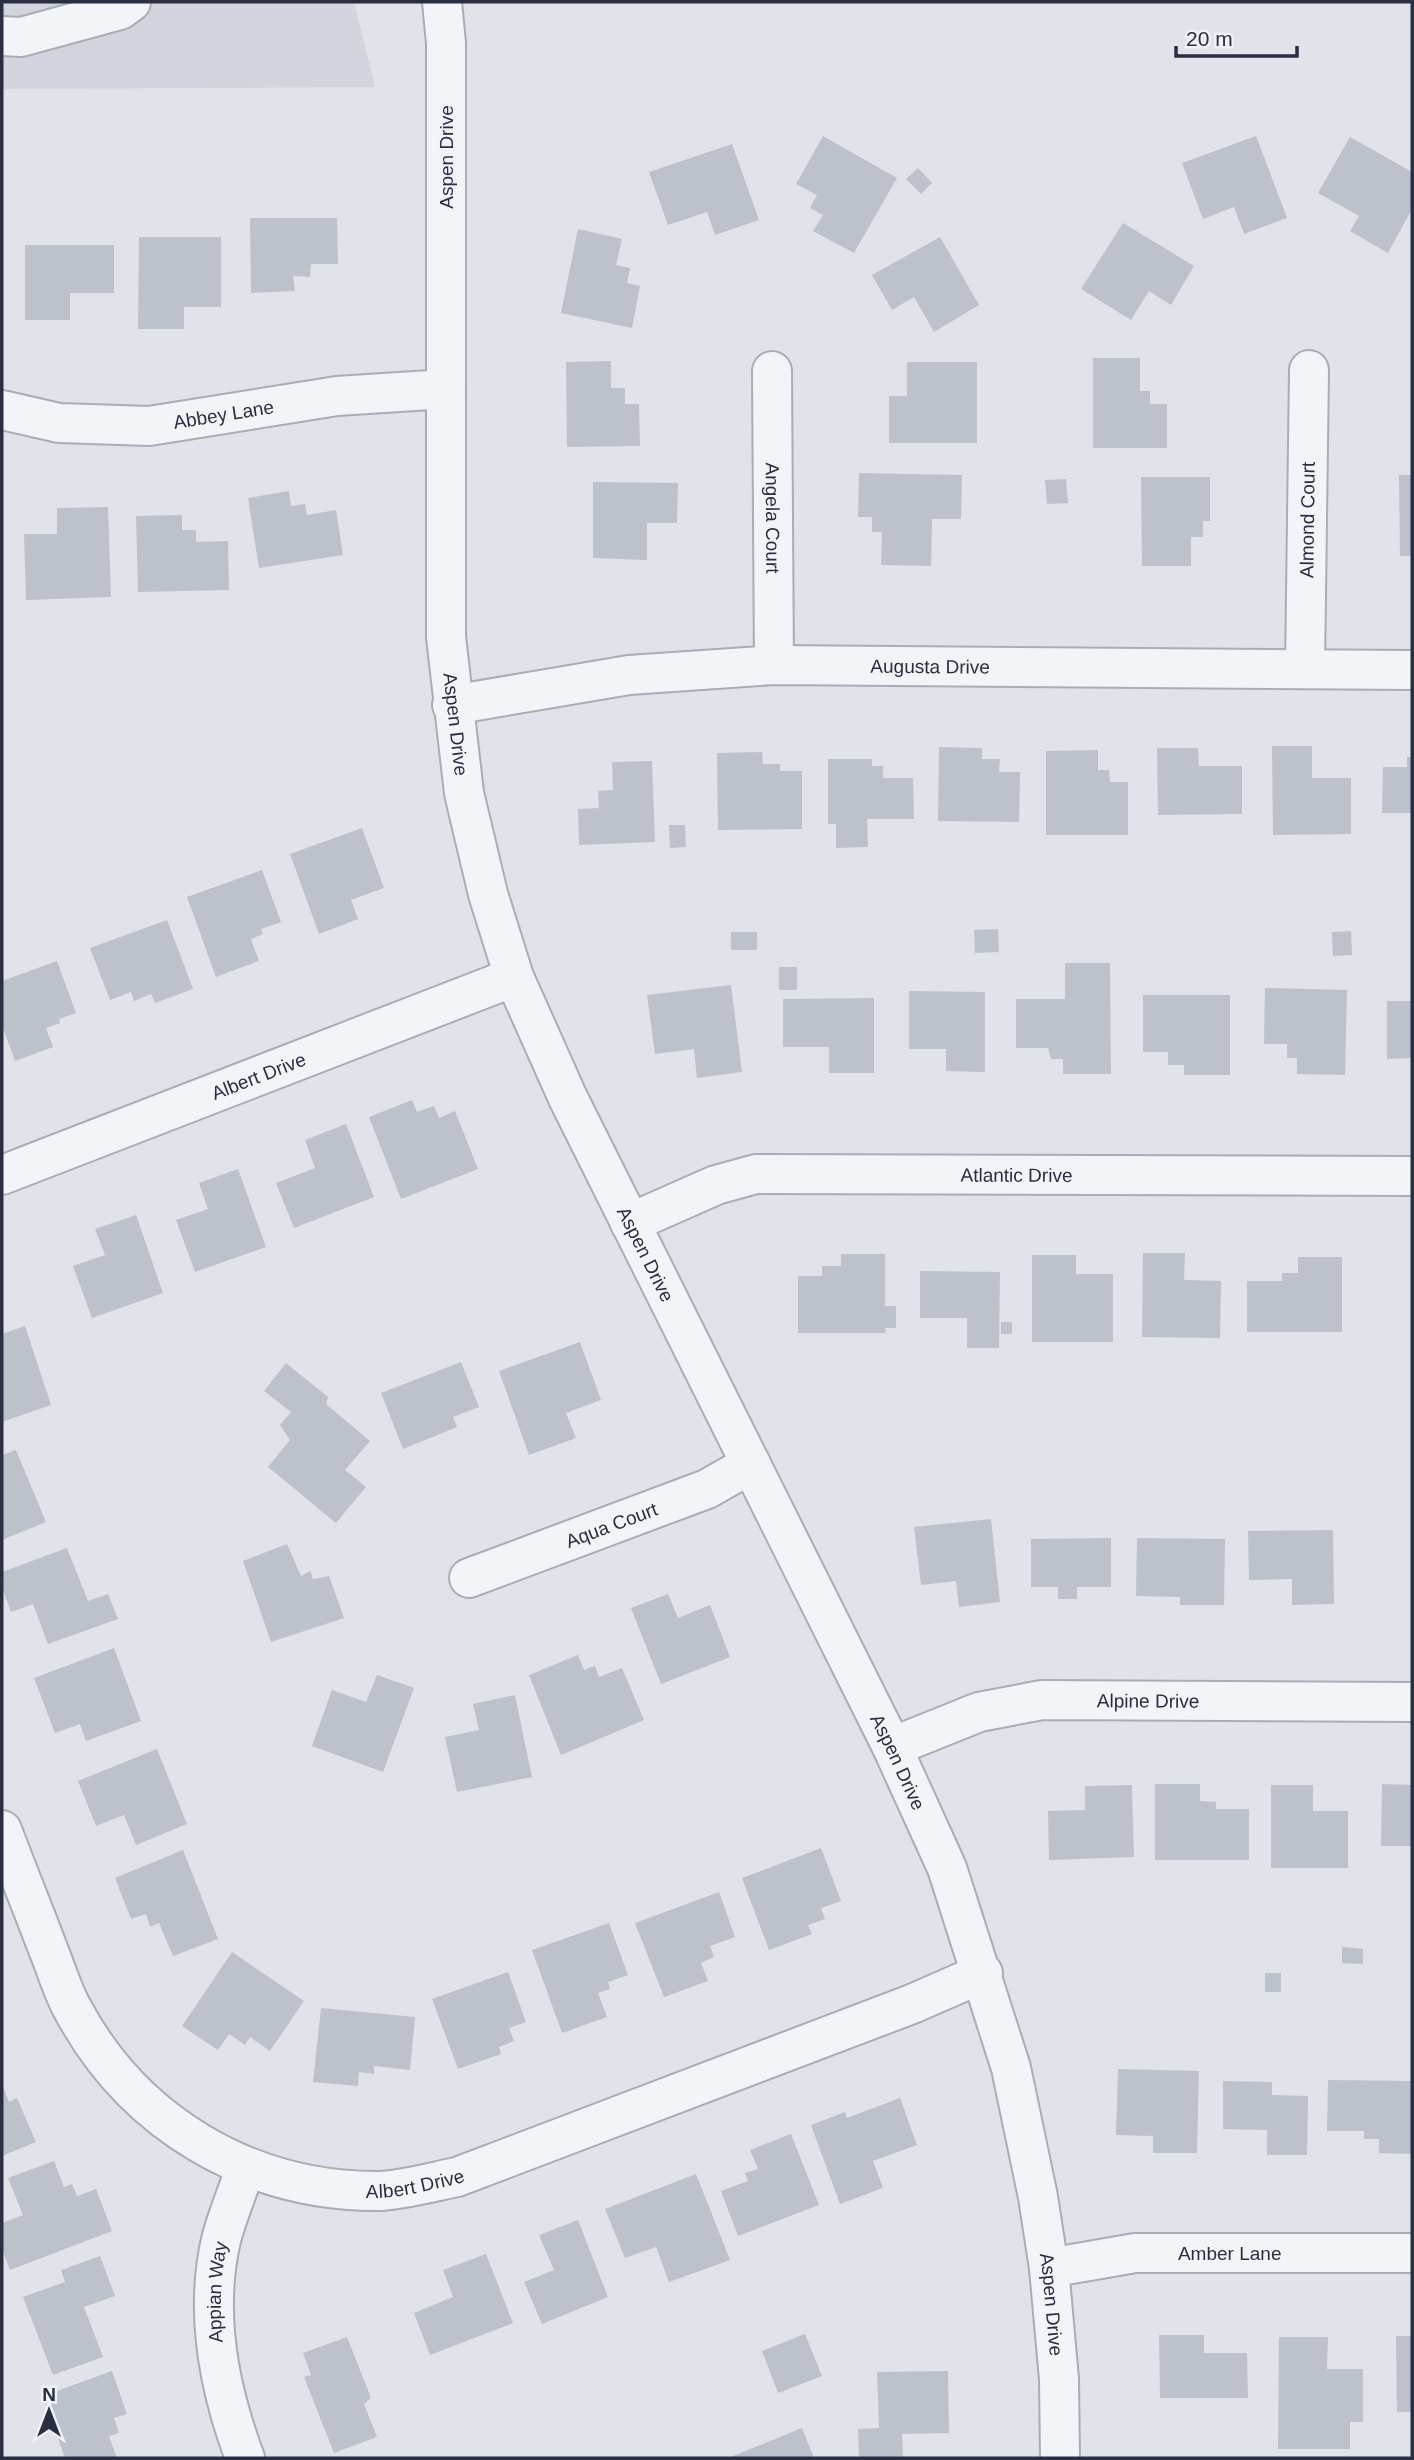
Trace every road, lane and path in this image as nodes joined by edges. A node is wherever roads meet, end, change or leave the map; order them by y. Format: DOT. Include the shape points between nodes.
graph roads {
  1 [pos="131,2"];
  2 [pos="442,2"];
  3 [pos="2,36"];
  4 [pos="1310,370"];
  5 [pos="772,371"];
  6 [pos="446,389"];
  7 [pos="2,410"];
  8 [pos="774,665"];
  9 [pos="1304,669"];
  10 [pos="1412,670"];
  11 [pos="452,705"];
  12 [pos="514,976"];
  13 [pos="2,1175"];
  14 [pos="1412,1176"];
  15 [pos="630,1223"];
  16 [pos="751,1464"];
  17 [pos="469,1578"];
  18 [pos="1412,1702"];
  19 [pos="892,1747"];
  20 [pos="2,1830"];
  21 [pos="983,1973"];
  22 [pos="246,2168"];
  23 [pos="1412,2253"];
  24 [pos="1049,2268"];
  25 [pos="245,2458"];
  26 [pos="1060,2458"];
  1 -- 3 [label="street" via="120,10 21,37"];
  2 -- 6 [label="street, Aspen Drive" via="446,43"];
  4 -- 9 [label="street, Almond Court"];
  5 -- 8 [label="street, Angela Court"];
  6 -- 7 [label="street, Abbey Lane" via="337,396 149,426 58,423"];
  6 -- 11 [label="street, Aspen Drive" via="446,637"];
  8 -- 9 [label="street, Augusta Drive"];
  8 -- 11 [label="street, Augusta Drive" via="629,675"];
  9 -- 10 [label="street, Augusta Drive"];
  11 -- 12 [label="street, Aspen Drive" via="464,793"];
  12 -- 13 [label="street, Albert Drive"];
  12 -- 15 [label="street, Aspen Drive"];
  14 -- 15 [label="street, Atlantic Drive" via="756,1174 716,1185"];
  15 -- 16 [label="street, Aspen Drive"];
  16 -- 17 [label="street, Aqua Court" via="707,1489"];
  16 -- 19 [label="street, Aspen Drive"];
  18 -- 19 [label="street, Alpine Drive" via="1042,1700 979,1712"];
  19 -- 21 [label="street, Aspen Drive" via="947,1868"];
  20 -- 22 [label="street, Albert Drive" via="71,2007 101,2056 126,2087 169,2125"];
  21 -- 22 [label="street, Albert Drive" via="457,2178 380,2191 302,2185"];
  21 -- 24 [label="street, Aspen Drive" via="1011,2068"];
  22 -- 25 [label="street, Appian Way" via="222,2240 215,2278 214,2336 229,2415"];
  23 -- 24 [label="street, Amber Lane" via="1135,2253"];
  24 -- 26 [label="street, Aspen Drive" via="1059,2379"];
}
